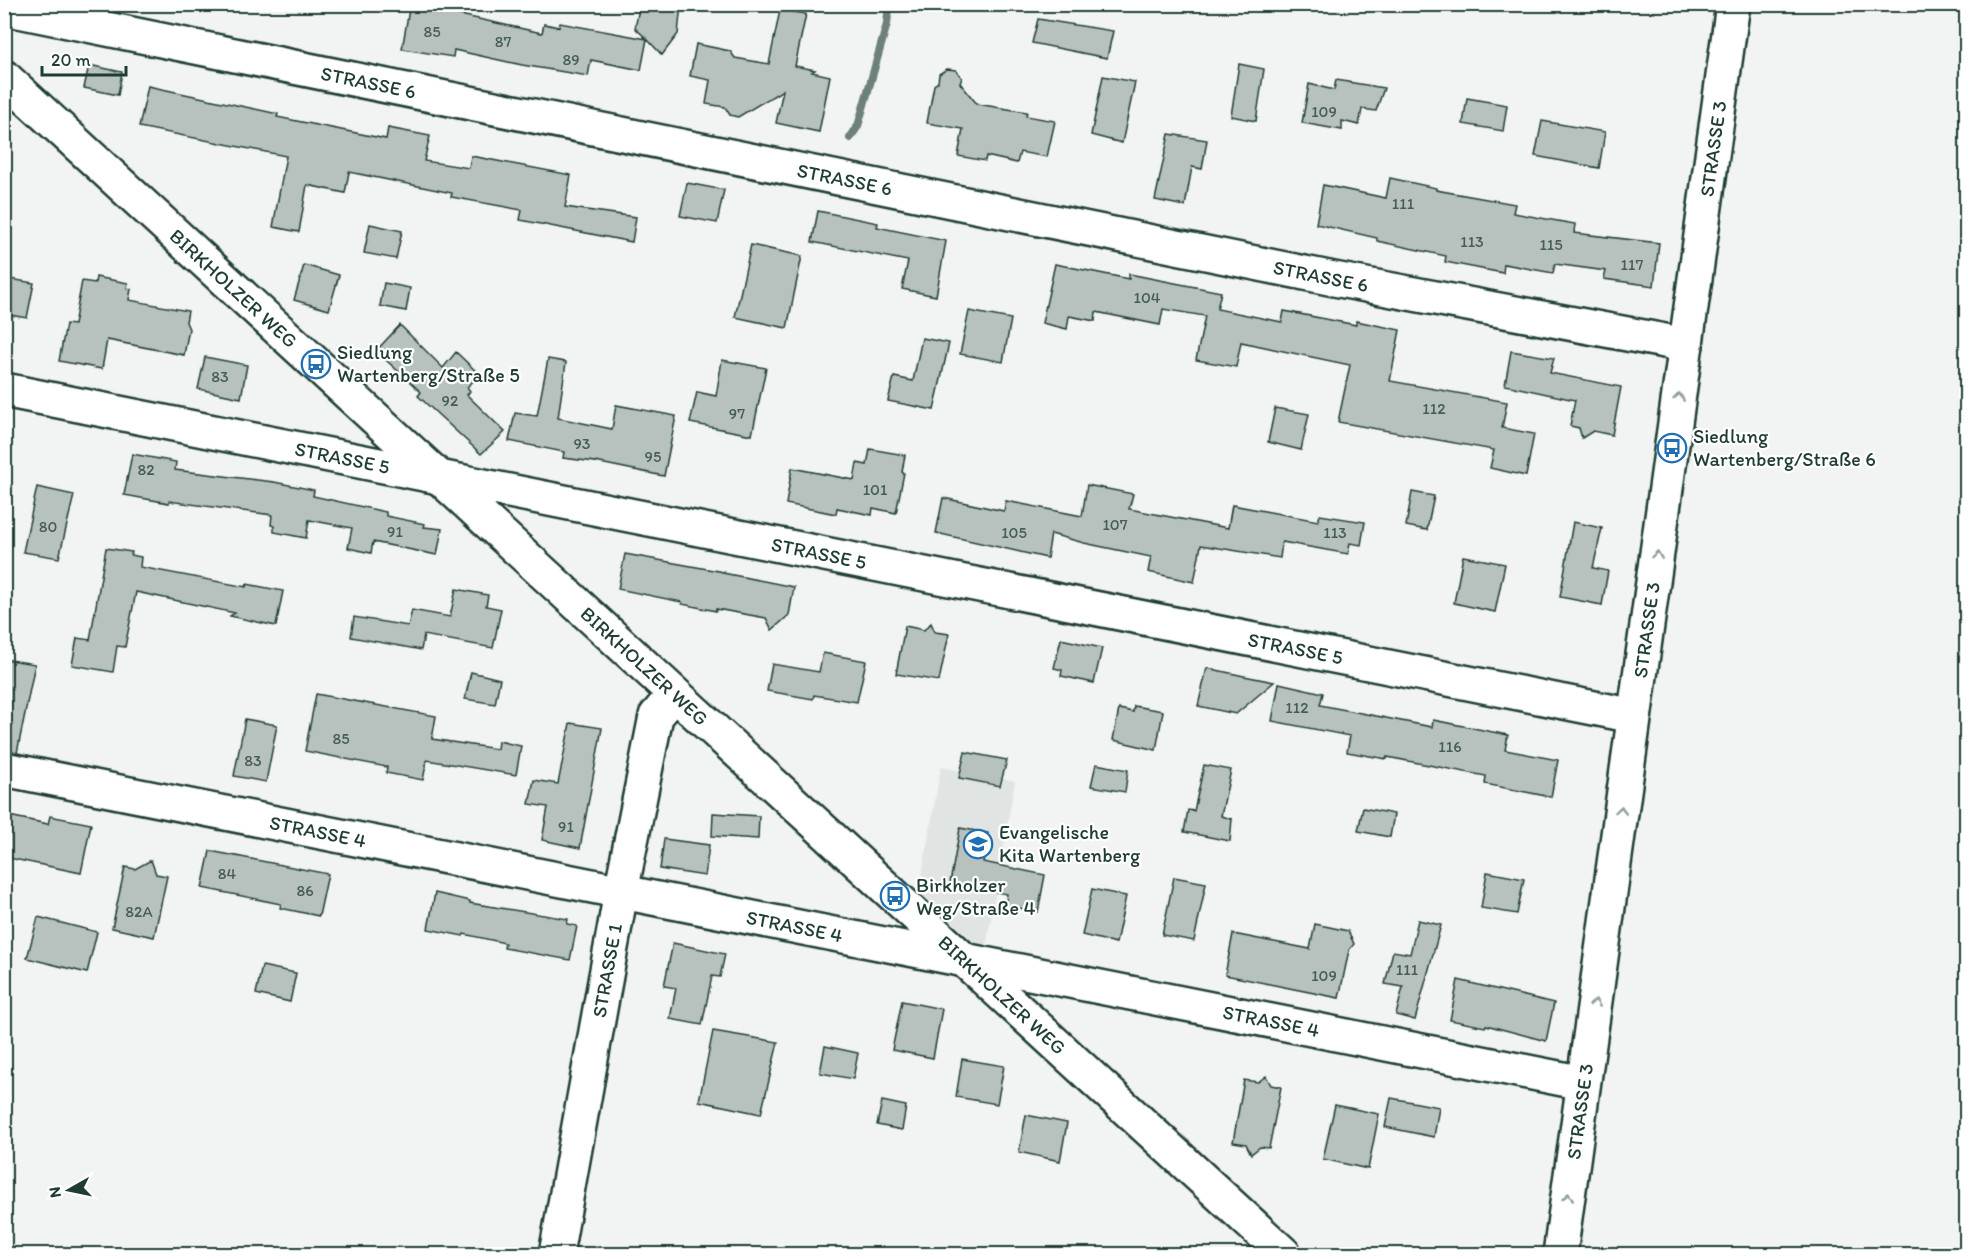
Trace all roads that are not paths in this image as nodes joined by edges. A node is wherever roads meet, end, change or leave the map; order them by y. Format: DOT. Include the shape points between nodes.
graph roads {
  1 [pos="1733,4"];
  2 [pos="4,8"];
  3 [pos="4,77"];
  4 [pos="1686,345"];
  5 [pos="4,390"];
  6 [pos="438,476"];
  7 [pos="674,695"];
  8 [pos="1634,716"];
  9 [pos="4,769"];
  10 [pos="621,892"];
  11 [pos="964,961"];
  12 [pos="1584,1083"];
  13 [pos="556,1254"];
  14 [pos="1284,1254"];
  15 [pos="1560,1254"];
  1 -- 4 [label="street, STRASSE 3"];
  2 -- 4 [label="street, STRASSE 6" via="1334,279"];
  3 -- 6 [label="street, BIRKHOLZER WEG"];
  8 -- 4 [label="street, STRASSE 3, one-way"];
  5 -- 6 [label="street, STRASSE 5"];
  6 -- 7 [label="street, BIRKHOLZER WEG"];
  6 -- 8 [label="street, STRASSE 5"];
  7 -- 10 [label="street, STRASSE 1" via="656,716"];
  7 -- 11 [label="street, BIRKHOLZER WEG"];
  12 -- 8 [label="street, STRASSE 3, one-way"];
  9 -- 10 [label="street, STRASSE 4"];
  10 -- 11 [label="street, STRASSE 4"];
  10 -- 13 [label="street, STRASSE 1"];
  11 -- 12 [label="street, STRASSE 4"];
  11 -- 14 [label="street, BIRKHOLZER WEG"];
  15 -- 12 [label="street, STRASSE 3, one-way"];
}
